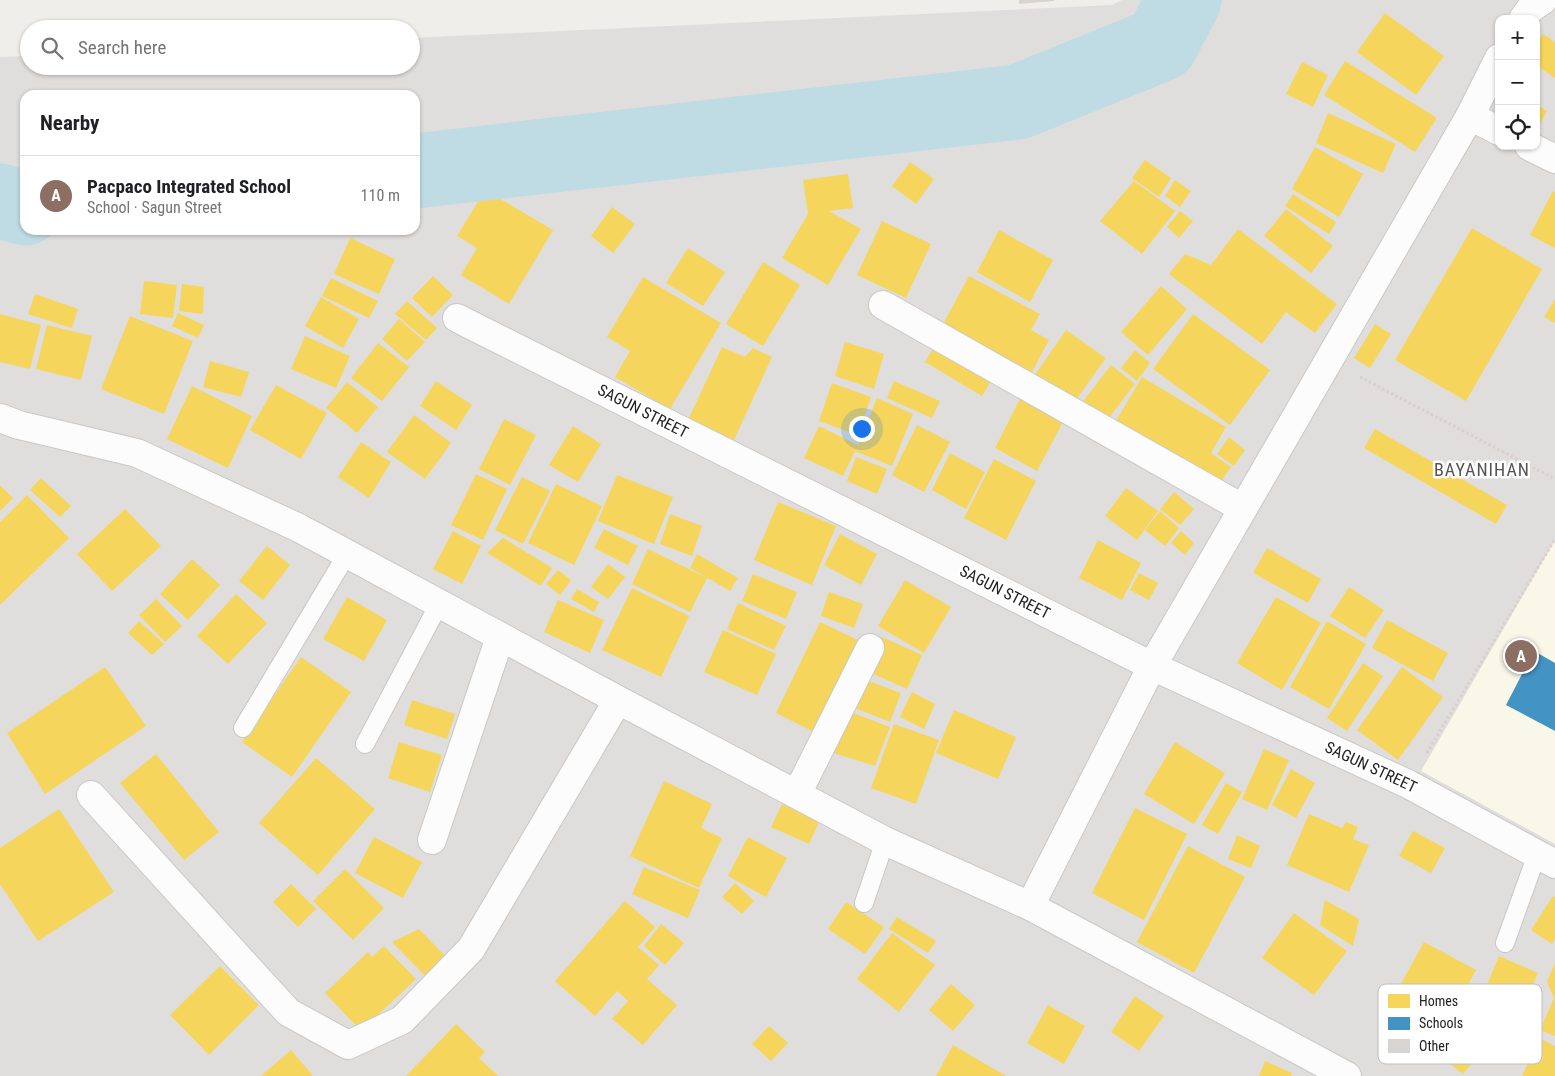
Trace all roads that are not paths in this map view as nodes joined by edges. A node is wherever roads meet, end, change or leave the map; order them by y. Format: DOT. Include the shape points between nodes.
graph roads {
  1 [pos="1543,0"];
  2 [pos="1526,15"];
  3 [pos="1498,60"];
  4 [pos="1470,116"];
  5 [pos="1495,129"];
  6 [pos="1536,150"];
  7 [pos="1555,160"];
  8 [pos="883,305"];
  9 [pos="457,318"];
  10 [pos="0,418"];
  11 [pos="1242,508"];
  12 [pos="347,554"];
  13 [pos="439,604"];
  14 [pos="500,637"];
  15 [pos="870,648"];
  16 [pos="1152,666"];
  17 [pos="618,700"];
  18 [pos="243,728"];
  19 [pos="365,744"];
  20 [pos="797,794"];
  21 [pos="91,795"];
  22 [pos="432,840"];
  23 [pos="886,841"];
  24 [pos="1546,859"];
  25 [pos="864,903"];
  26 [pos="1030,906"];
  27 [pos="1505,943"];
  28 [pos="1347,1076"];
  1 -- 2 [label="street"];
  3 -- 4 [label="street"];
  4 -- 5 [label="street"];
  4 -- 11 [label="street"];
  6 -- 7 [label="street"];
  8 -- 11 [label="street"];
  9 -- 16 [label="street, SAGUN STREET"];
  10 -- 12 [label="street" via="137,453 299,528"];
  11 -- 16 [label="street"];
  12 -- 13 [label="street"];
  12 -- 18 [label="lane"];
  13 -- 14 [label="street"];
  13 -- 19 [label="lane"];
  14 -- 17 [label="street"];
  14 -- 22 [label="street"];
  15 -- 20 [label="street"];
  16 -- 24 [label="street, SAGUN STREET" via="1408,784"];
  16 -- 26 [label="street"];
  17 -- 20 [label="street"];
  17 -- 21 [label="street" via="471,948 402,1020 348,1045 288,1012"];
  20 -- 23 [label="street"];
  23 -- 25 [label="lane"];
  23 -- 26 [label="street"];
  24 -- 27 [label="lane"];
  26 -- 28 [label="street"];
}
